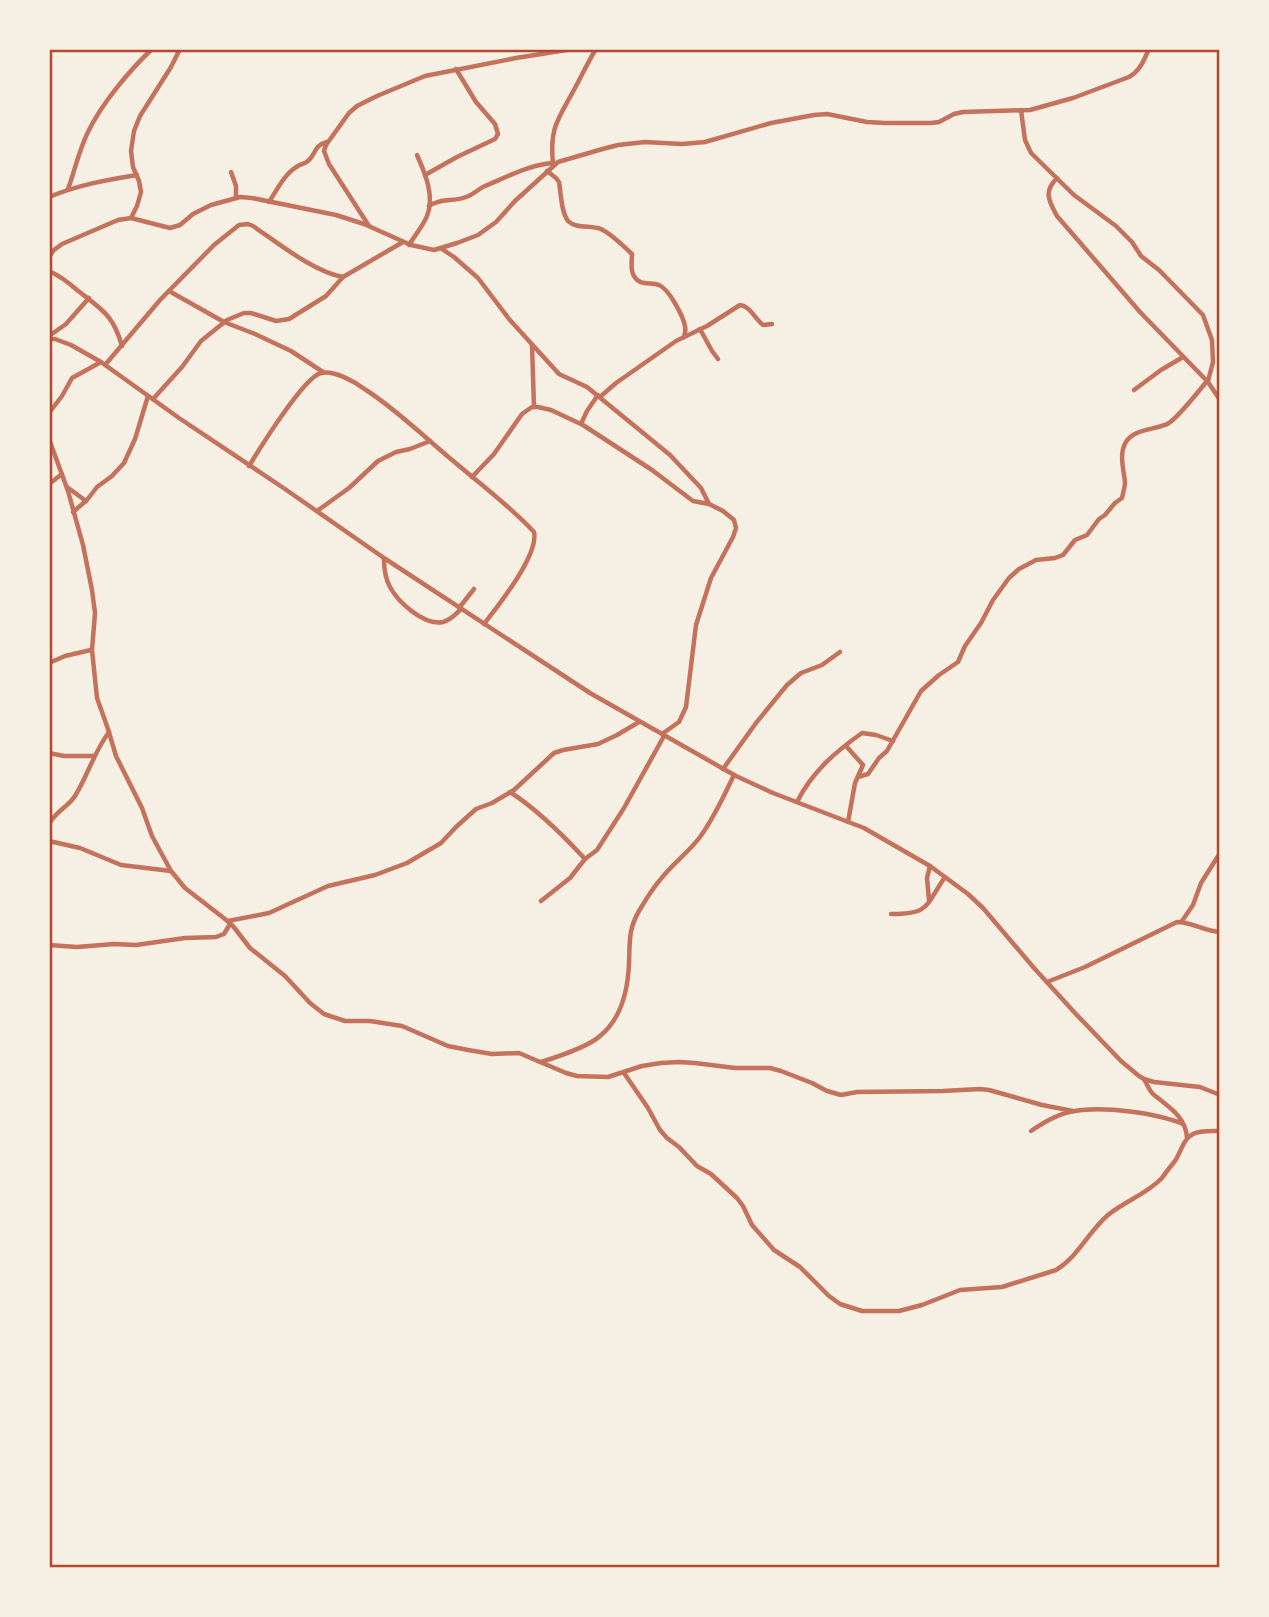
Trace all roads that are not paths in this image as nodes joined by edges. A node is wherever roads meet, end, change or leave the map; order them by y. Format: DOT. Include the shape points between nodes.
graph roads {
  1 [pos="152,49"];
  2 [pos="180,49"];
  3 [pos="575,49"];
  4 [pos="596,49"];
  5 [pos="1149,49"];
  6 [pos="456,69"];
  7 [pos="1021,110"];
  8 [pos="328,142"];
  9 [pos="416,156"];
  10 [pos="553,164"];
  11 [pos="547,171"];
  12 [pos="231,172"];
  13 [pos="137,175"];
  14 [pos="425,175"];
  15 [pos="1057,178"];
  16 [pos="68,189"];
  17 [pos="49,197"];
  18 [pos="236,198"];
  19 [pos="269,202"];
  20 [pos="429,206"];
  21 [pos="131,218"];
  22 [pos="369,226"];
  23 [pos="402,242"];
  24 [pos="409,244"];
  25 [pos="441,248"];
  26 [pos="49,257"];
  27 [pos="49,271"];
  28 [pos="343,277"];
  29 [pos="169,292"];
  30 [pos="89,298"];
  31 [pos="224,322"];
  32 [pos="772,324"];
  33 [pos="701,329"];
  34 [pos="684,337"];
  35 [pos="50,338"];
  36 [pos="532,344"];
  37 [pos="122,345"];
  38 [pos="1184,357"];
  39 [pos="718,359"];
  40 [pos="103,364"];
  41 [pos="324,373"];
  42 [pos="1207,382"];
  43 [pos="1134,390"];
  44 [pos="599,396"];
  45 [pos="151,397"];
  46 [pos="1220,400"];
  47 [pos="534,407"];
  48 [pos="49,412"];
  49 [pos="580,424"];
  50 [pos="49,439"];
  51 [pos="430,442"];
  52 [pos="249,466"];
  53 [pos="62,474"];
  54 [pos="472,477"];
  55 [pos="49,484"];
  56 [pos="67,487"];
  57 [pos="86,501"];
  58 [pos="709,504"];
  59 [pos="317,511"];
  60 [pos="74,512"];
  61 [pos="384,558"];
  62 [pos="474,589"];
  63 [pos="460,609"];
  64 [pos="484,624"];
  65 [pos="92,650"];
  66 [pos="840,652"];
  67 [pos="50,663"];
  68 [pos="49,670"];
  69 [pos="639,722"];
  70 [pos="109,732"];
  71 [pos="663,735"];
  72 [pos="893,741"];
  73 [pos="846,746"];
  74 [pos="49,752"];
  75 [pos="94,755"];
  76 [pos="723,769"];
  77 [pos="734,775"];
  78 [pos="858,776"];
  79 [pos="510,792"];
  80 [pos="796,802"];
  81 [pos="848,822"];
  82 [pos="49,824"];
  83 [pos="49,841"];
  84 [pos="1220,853"];
  85 [pos="584,859"];
  86 [pos="930,866"];
  87 [pos="171,872"];
  88 [pos="945,877"];
  89 [pos="541,901"];
  90 [pos="930,901"];
  91 [pos="891,914"];
  92 [pos="1182,921"];
  93 [pos="229,922"];
  94 [pos="1220,932"];
  95 [pos="49,945"];
  96 [pos="1047,982"];
  97 [pos="541,1062"];
  98 [pos="623,1072"];
  99 [pos="1144,1079"];
  100 [pos="1220,1095"];
  101 [pos="1073,1111"];
  102 [pos="1183,1124"];
  103 [pos="1031,1131"];
  104 [pos="1220,1131"];
  105 [pos="1187,1139"];
  1 -- 16 [label="street" via="96,117"];
  2 -- 13 [label="street" via="134,131 131,151"];
  3 -- 4 [label="street"];
  3 -- 6 [label="street"];
  4 -- 10 [label="street" via="555,125"];
  5 -- 7 [label="street" via="1129,77 1073,98"];
  6 -- 8 [label="street" via="398,86 357,106"];
  6 -- 14 [label="street" via="498,134"];
  7 -- 10 [label="street" via="963,112 939,122 885,123 814,115 705,142 618,145"];
  7 -- 15 [label="street" via="1029,150"];
  8 -- 19 [label="street" via="289,173"];
  8 -- 22 [label="street" via="324,151 328,164"];
  9 -- 14 [label="street"];
  10 -- 11 [label="street"];
  10 -- 20 [label="street" via="526,168 469,196"];
  11 -- 25 [label="street" via="487,229"];
  11 -- 34 [label="street" via="556,178 569,222 610,234 632,254 632,271 638,281 666,290 683,320"];
  12 -- 18 [label="street"];
  13 -- 16 [label="street"];
  13 -- 21 [label="street" via="141,192"];
  14 -- 20 [label="street"];
  15 -- 38 [label="street" via="1048,193 1057,216"];
  15 -- 42 [label="street" via="1116,226 1140,256 1203,315 1212,340 1213,362"];
  16 -- 17 [label="street"];
  18 -- 19 [label="street"];
  18 -- 21 [label="street" via="211,205 175,227"];
  19 -- 22 [label="street"];
  20 -- 24 [label="street"];
  21 -- 26 [label="street" via="68,241"];
  22 -- 23 [label="street"];
  23 -- 24 [label="street"];
  23 -- 28 [label="street"];
  24 -- 25 [label="street"];
  25 -- 36 [label="street" via="478,278"];
  27 -- 30 [label="street"];
  28 -- 29 [label="street" via="319,269 244,224 223,237"];
  28 -- 31 [label="street" via="327,296 289,319 276,321 244,313"];
  29 -- 31 [label="street"];
  29 -- 37 [label="street"];
  30 -- 35 [label="street"];
  30 -- 37 [label="street" via="109,317"];
  31 -- 41 [label="street" via="291,351"];
  31 -- 45 [label="street"];
  32 -- 33 [label="street" via="763,325 743,305"];
  33 -- 34 [label="street"];
  33 -- 39 [label="street"];
  34 -- 44 [label="street"];
  35 -- 40 [label="street"];
  36 -- 44 [label="street" via="559,374"];
  36 -- 47 [label="street"];
  37 -- 40 [label="street"];
  38 -- 42 [label="street"];
  38 -- 43 [label="street"];
  40 -- 45 [label="street"];
  40 -- 48 [label="street" via="72,378"];
  41 -- 51 [label="street" via="364,388"];
  41 -- 52 [label="street" via="308,383"];
  42 -- 46 [label="street"];
  42 -- 72 [label="street" via="1169,423 1140,431 1125,444 1122,498 1063,555 1036,560 1009,578 958,662 920,691"];
  44 -- 49 [label="street"];
  44 -- 58 [label="street" via="670,455 701,488"];
  45 -- 52 [label="street"];
  45 -- 57 [label="street" via="124,463"];
  47 -- 49 [label="street"];
  47 -- 54 [label="street" via="522,414"];
  49 -- 58 [label="street" via="693,501"];
  50 -- 53 [label="street"];
  51 -- 54 [label="street"];
  51 -- 59 [label="street" via="378,461"];
  52 -- 59 [label="street"];
  53 -- 55 [label="street"];
  53 -- 56 [label="street"];
  54 -- 64 [label="street" via="523,521 535,538 527,561"];
  56 -- 57 [label="street"];
  56 -- 60 [label="street"];
  57 -- 60 [label="street"];
  58 -- 71 [label="street" via="731,517 736,528 711,578 696,625 684,714"];
  59 -- 61 [label="street"];
  60 -- 65 [label="street" via="95,613"];
  61 -- 63 [label="street"];
  61 -- 63 [label="street" via="391,590 420,618 441,623"];
  62 -- 63 [label="street"];
  63 -- 64 [label="street"];
  64 -- 69 [label="street"];
  65 -- 67 [label="street"];
  65 -- 70 [label="street" via="97,698"];
  66 -- 76 [label="street" via="787,685"];
  67 -- 68 [label="street"];
  69 -- 71 [label="street"];
  69 -- 79 [label="street" via="598,744 559,751"];
  70 -- 75 [label="street"];
  70 -- 87 [label="street"];
  71 -- 76 [label="street"];
  71 -- 85 [label="street" via="615,823 597,850"];
  72 -- 73 [label="street" via="862,733"];
  72 -- 78 [label="street" via="868,774"];
  73 -- 78 [label="street" via="863,765"];
  73 -- 80 [label="street" via="820,767"];
  74 -- 75 [label="street"];
  75 -- 82 [label="street" via="74,799"];
  76 -- 77 [label="street"];
  77 -- 80 [label="street"];
  77 -- 97 [label="street" via="703,833 659,880 633,921 625,991 610,1026 598,1038"];
  78 -- 81 [label="street"];
  79 -- 85 [label="street" via="552,825"];
  79 -- 93 [label="street" via="476,809 441,843 400,866 318,890 269,913"];
  80 -- 81 [label="street"];
  81 -- 86 [label="street"];
  83 -- 87 [label="street" via="121,865"];
  84 -- 92 [label="street"];
  85 -- 89 [label="street" via="573,875"];
  86 -- 88 [label="street"];
  86 -- 90 [label="street" via="926,878"];
  87 -- 93 [label="street"];
  88 -- 90 [label="street"];
  88 -- 96 [label="street" via="983,908"];
  90 -- 91 [label="street" via="917,912"];
  92 -- 94 [label="street"];
  92 -- 96 [label="street"];
  93 -- 95 [label="street" via="224,934 216,937 136,945"];
  93 -- 97 [label="street" via="250,948 330,1017 402,1026 457,1048 519,1053"];
  96 -- 99 [label="street" via="1121,1061"];
  97 -- 98 [label="street" via="577,1076 607,1077"];
  98 -- 101 [label="street" via="679,1062 770,1068 841,1095 980,1089"];
  98 -- 105 [label="street" via="660,1130 737,1198 774,1250 800,1267 829,1296 862,1311 905,1310 960,1290 1002,1287 1056,1270 1111,1213 1163,1177"];
  99 -- 100 [label="street" via="1200,1087"];
  99 -- 102 [label="street"];
  101 -- 102 [label="street" via="1126,1112"];
  101 -- 103 [label="street"];
  102 -- 105 [label="street"];
  104 -- 105 [label="street" via="1194,1133"];
}
